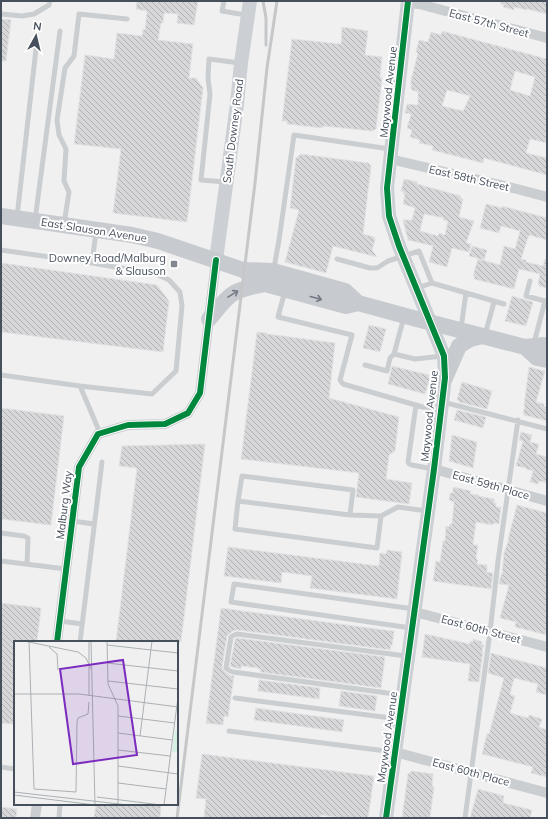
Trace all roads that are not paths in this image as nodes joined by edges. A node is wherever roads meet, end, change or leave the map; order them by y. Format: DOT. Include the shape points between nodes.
graph roads {
  1 [pos="50,1"];
  2 [pos="224,1"];
  3 [pos="408,2"];
  4 [pos="249,8"];
  5 [pos="1,14"];
  6 [pos="127,19"];
  7 [pos="60,31"];
  8 [pos="547,38"];
  9 [pos="37,40"];
  10 [pos="241,63"];
  11 [pos="390,154"];
  12 [pos="226,182"];
  13 [pos="547,198"];
  14 [pos="1,216"];
  15 [pos="17,218"];
  16 [pos="34,221"];
  17 [pos="64,225"];
  18 [pos="97,230"];
  19 [pos="1,250"];
  20 [pos="403,257"];
  21 [pos="212,259"];
  22 [pos="337,259"];
  23 [pos="92,263"];
  24 [pos="269,278"];
  25 [pos="530,280"];
  26 [pos="432,283"];
  27 [pos="416,288"];
  28 [pos="286,290"];
  29 [pos="466,293"];
  30 [pos="358,302"];
  31 [pos="494,302"];
  32 [pos="504,304"];
  33 [pos="404,315"];
  34 [pos="209,319"];
  35 [pos="429,322"];
  36 [pos="461,330"];
  37 [pos="484,336"];
  38 [pos="535,346"];
  39 [pos="394,354"];
  40 [pos="444,356"];
  41 [pos="547,360"];
  42 [pos="365,365"];
  43 [pos="1,375"];
  44 [pos="445,378"];
  45 [pos="80,386"];
  46 [pos="416,405"];
  47 [pos="442,407"];
  48 [pos="518,420"];
  49 [pos="547,428"];
  50 [pos="100,433"];
  51 [pos="102,462"];
  52 [pos="434,469"];
  53 [pos="508,490"];
  54 [pos="238,501"];
  55 [pos="547,501"];
  56 [pos="428,511"];
  57 [pos="350,515"];
  58 [pos="381,516"];
  59 [pos="72,521"];
  60 [pos="94,524"];
  61 [pos="1,533"];
  62 [pos="1,561"];
  63 [pos="27,564"];
  64 [pos="66,569"];
  65 [pos="415,610"];
  66 [pos="60,621"];
  67 [pos="82,624"];
  68 [pos="412,628"];
  69 [pos="490,632"];
  70 [pos="57,641"];
  71 [pos="80,641"];
  72 [pos="547,647"];
  73 [pos="408,656"];
  74 [pos="403,695"];
  75 [pos="235,698"];
  76 [pos="400,720"];
  77 [pos="229,731"];
  78 [pos="395,752"];
  79 [pos="1,767"];
  80 [pos="14,769"];
  81 [pos="471,772"];
  82 [pos="547,793"];
  83 [pos="37,805"];
  84 [pos="60,805"];
  85 [pos="35,818"];
  86 [pos="58,818"];
  87 [pos="386,818"];
  88 [pos="465,818"];
  1 -- 5 [label="lane" via="49,5 34,14"];
  2 -- 4 [label="lane" via="222,11"];
  3 -- 8 [label="street, East 57th Street"];
  3 -- 11 [label="street, Maywood Avenue"];
  4 -- 10 [label="street, South Downey Road"];
  6 -- 17 [label="lane" via="79,14 74,56 65,68 57,120 59,135 66,149 64,181 69,192"];
  7 -- 16 [label="lane"];
  9 -- 15 [label="lane"];
  10 -- 12 [label="street, South Downey Road"];
  10 -- 12 [label="lane" via="209,59 210,94 201,180"];
  11 -- 13 [label="street, East 58th Street"];
  11 -- 20 [label="street, Maywood Avenue" via="387,188 390,216"];
  11 -- 24 [label="lane" via="294,135 279,240"];
  12 -- 21 [label="street, South Downey Road"];
  14 -- 15 [label="main road, East Slauson Avenue"];
  15 -- 16 [label="main road, East Slauson Avenue"];
  16 -- 17 [label="main road, East Slauson Avenue"];
  17 -- 18 [label="main road, East Slauson Avenue"];
  18 -- 21 [label="main road, East Slauson Avenue" via="158,241"];
  18 -- 23 [label="lane"];
  19 -- 23 [label="lane"];
  20 -- 22 [label="lane" via="388,261 377,268"];
  20 -- 26 [label="lane" via="419,251"];
  20 -- 27 [label="street, Maywood Avenue"];
  21 -- 24 [label="main road, East Slauson Avenue"];
  21 -- 34 [label="street"];
  23 -- 45 [label="lane" via="156,274 169,280 180,292 182,313 176,371 152,394"];
  24 -- 28 [label="main road"];
  24 -- 30 [label="main road" via="345,291"];
  34 -- 24 [label="main road, one-way" via="225,299"];
  25 -- 38 [label="lane" via="526,296 545,301"];
  26 -- 27 [label="lane"];
  26 -- 29 [label="lane"];
  27 -- 35 [label="street, Maywood Avenue"];
  28 -- 30 [label="main road, one-way" via="346,306"];
  28 -- 46 [label="lane" via="278,317 352,335 340,380 343,384"];
  29 -- 31 [label="lane"];
  29 -- 36 [label="lane"];
  30 -- 33 [label="main road"];
  31 -- 32 [label="lane"];
  31 -- 37 [label="lane"];
  33 -- 35 [label="main road"];
  33 -- 39 [label="lane"];
  34 -- 50 [label="street" via="200,393 188,413 165,424 128,425"];
  35 -- 36 [label="main road"];
  35 -- 40 [label="street, Maywood Avenue"];
  36 -- 37 [label="main road"];
  37 -- 38 [label="main road"];
  37 -- 44 [label="main road" via="470,339 459,346"];
  38 -- 41 [label="main road" via="537,358"];
  39 -- 40 [label="lane" via="416,359"];
  39 -- 42 [label="lane" via="390,358 387,371"];
  40 -- 44 [label="street, Maywood Avenue"];
  43 -- 45 [label="lane"];
  44 -- 47 [label="street, Maywood Avenue"];
  45 -- 50 [label="lane"];
  46 -- 47 [label="lane"];
  46 -- 52 [label="lane" via="408,462"];
  47 -- 48 [label="lane"];
  47 -- 52 [label="street, Maywood Avenue"];
  48 -- 49 [label="lane"];
  48 -- 53 [label="lane"];
  50 -- 59 [label="street, Malburg Way" via="79,467"];
  51 -- 60 [label="lane"];
  52 -- 53 [label="street, East 59th Place"];
  52 -- 56 [label="street, Maywood Avenue"];
  53 -- 55 [label="street, East 59th Place"];
  53 -- 69 [label="lane"];
  54 -- 57 [label="lane"];
  54 -- 57 [label="lane" via="242,476 353,490"];
  54 -- 58 [label="lane" via="235,529 377,548"];
  56 -- 58 [label="lane" via="398,507"];
  56 -- 65 [label="street, Maywood Avenue"];
  57 -- 58 [label="lane"];
  59 -- 60 [label="lane"];
  59 -- 64 [label="street, Malburg Way"];
  60 -- 67 [label="lane"];
  61 -- 63 [label="lane" via="28,538"];
  62 -- 63 [label="lane"];
  63 -- 64 [label="lane"];
  64 -- 66 [label="street, Malburg Way"];
  65 -- 68 [label="street, Maywood Avenue"];
  65 -- 68 [label="lane" via="234,584 231,602"];
  65 -- 69 [label="street, East 60th Street"];
  66 -- 67 [label="lane"];
  66 -- 70 [label="street, Malburg Way"];
  67 -- 71 [label="lane"];
  68 -- 73 [label="street, Maywood Avenue"];
  69 -- 72 [label="street, East 60th Street"];
  69 -- 81 [label="lane"];
  73 -- 74 [label="street, Maywood Avenue"];
  73 -- 74 [label="lane" via="237,634 231,637 226,668 233,672"];
  74 -- 76 [label="street, Maywood Avenue"];
  75 -- 76 [label="lane"];
  76 -- 78 [label="street, Maywood Avenue"];
  77 -- 78 [label="lane"];
  78 -- 81 [label="street, East 60th Place"];
  78 -- 87 [label="street, Maywood Avenue"];
  79 -- 80 [label="lane"];
  81 -- 82 [label="street, East 60th Place"];
  81 -- 88 [label="lane"];
  83 -- 85 [label="street"];
  84 -- 86 [label="lane"];
}
